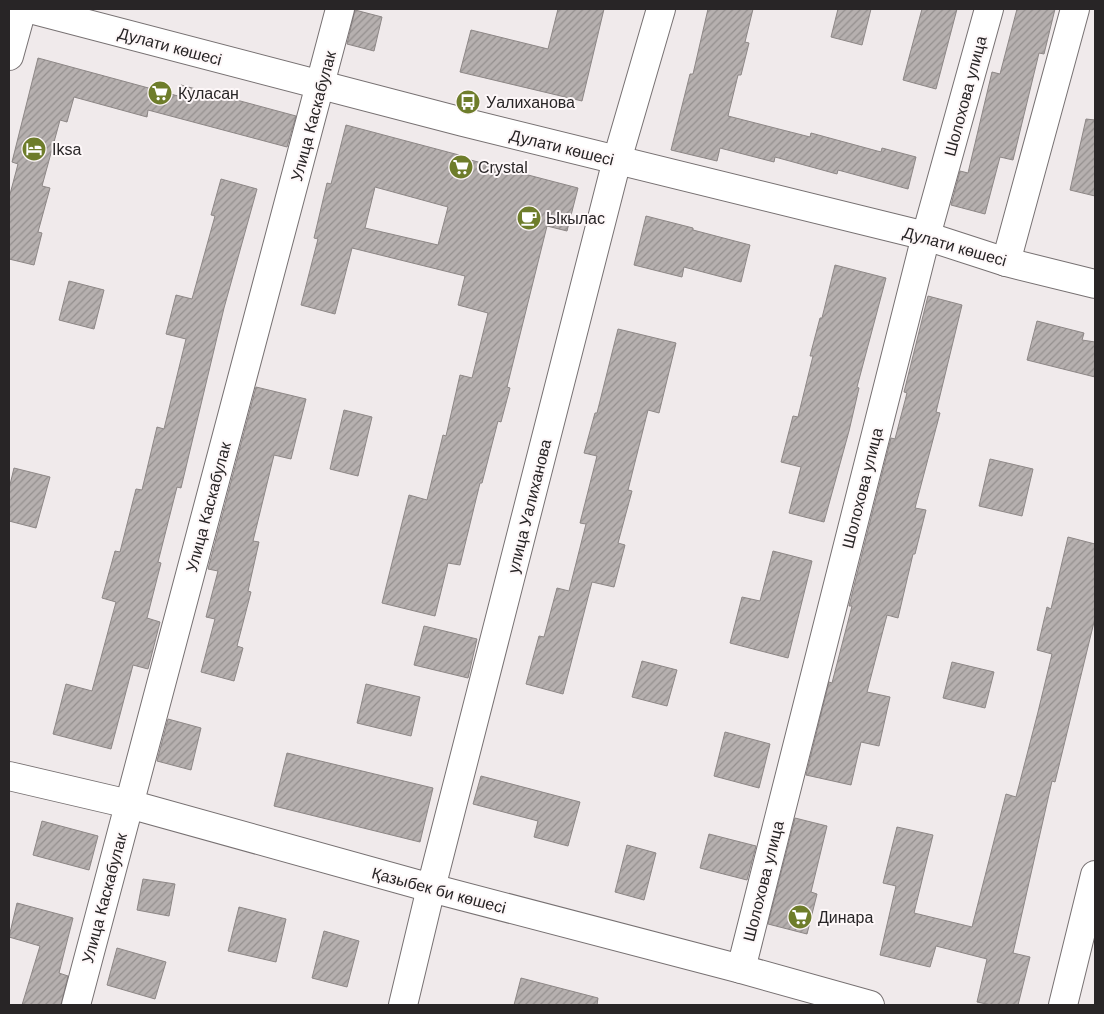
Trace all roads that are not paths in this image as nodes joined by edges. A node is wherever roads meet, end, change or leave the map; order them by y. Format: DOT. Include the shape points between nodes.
graph roads {
  1 [pos="22,9"];
  2 [pos="30,9"];
  3 [pos="340,9"];
  4 [pos="661,9"];
  5 [pos="989,9"];
  6 [pos="1075,9"];
  7 [pos="9,56"];
  8 [pos="321,85"];
  9 [pos="618,160"];
  10 [pos="926,236"];
  11 [pos="1006,262"];
  12 [pos="1095,284"];
  13 [pos="9,776"];
  14 [pos="129,804"];
  15 [pos="1095,875"];
  16 [pos="431,888"];
  17 [pos="741,969"];
  18 [pos="76,1005"];
  19 [pos="403,1005"];
  20 [pos="870,1005"];
  21 [pos="1063,1005"];
  1 -- 7 [label="street"];
  2 -- 8 [label="street, Дулати көшесі"];
  3 -- 8 [label="street, Улица Каскабулак"];
  4 -- 9 [label="street, улица Уалиханова"];
  5 -- 10 [label="street, Шолохова улица"];
  6 -- 11 [label="street"];
  8 -- 9 [label="street, Дулати көшесі"];
  8 -- 14 [label="street, Улица Каскабулак"];
  9 -- 10 [label="street, Дулати көшесі"];
  9 -- 16 [label="street, улица Уалиханова"];
  10 -- 11 [label="street, Дулати көшесі"];
  10 -- 17 [label="street, Шолохова улица"];
  11 -- 12 [label="street, Дулати көшесі"];
  13 -- 14 [label="street, Қазыбек би көшесі"];
  14 -- 16 [label="street, Қазыбек би көшесі"];
  14 -- 18 [label="street, Улица Каскабулак"];
  15 -- 21 [label="street"];
  16 -- 17 [label="street, Қазыбек би көшесі"];
  16 -- 19 [label="street, улица Уалиханова"];
  17 -- 20 [label="street, Қазыбек би көшесі"];
}
